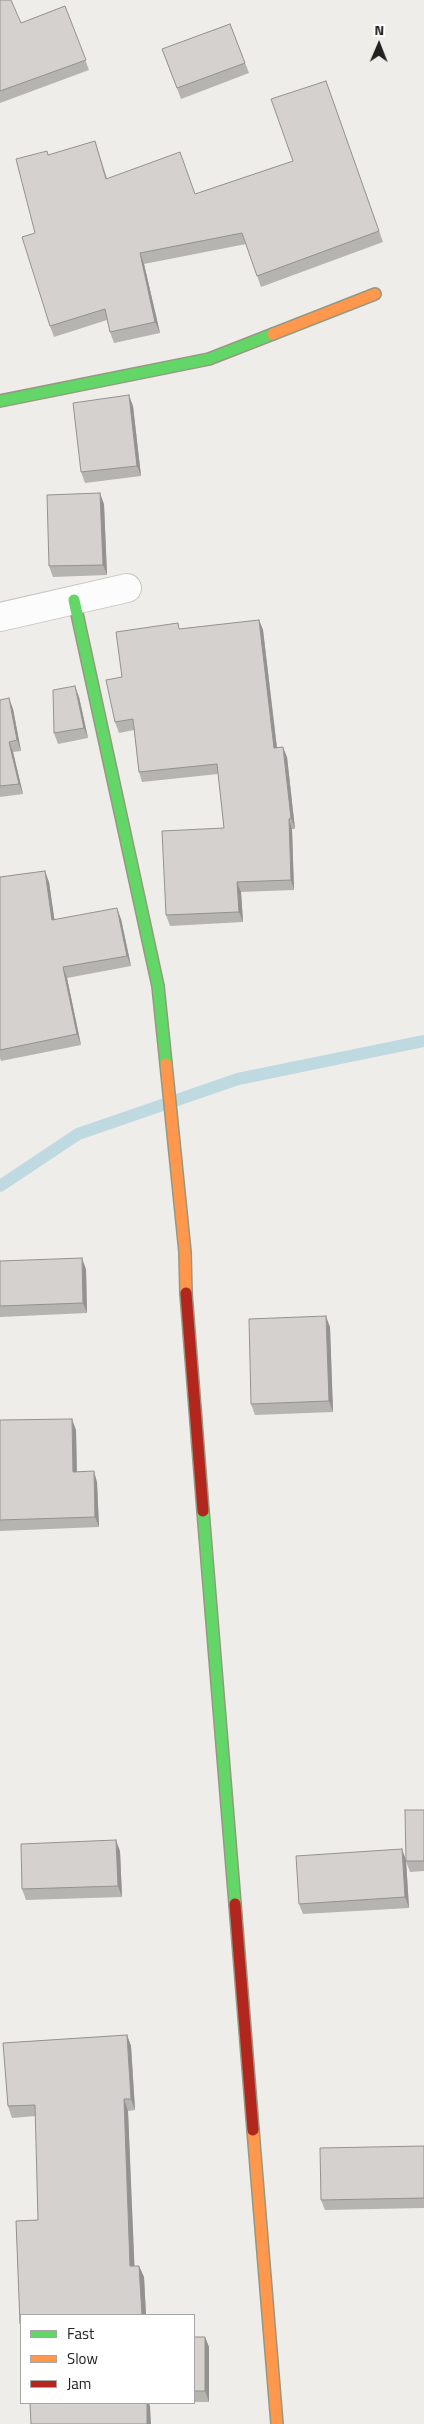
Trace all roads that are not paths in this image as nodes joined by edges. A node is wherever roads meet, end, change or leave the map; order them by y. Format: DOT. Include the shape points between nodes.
graph roads {
  1 [pos="375,294"];
  2 [pos="0,401"];
  3 [pos="127,588"];
  4 [pos="74,600"];
  5 [pos="0,618"];
  6 [pos="277,2424"];
  1 -- 2 [label="street" via="209,358"];
  3 -- 4 [label="street"];
  4 -- 5 [label="street"];
  4 -- 6 [label="street" via="158,986 185,1252 187,1318"];
}
